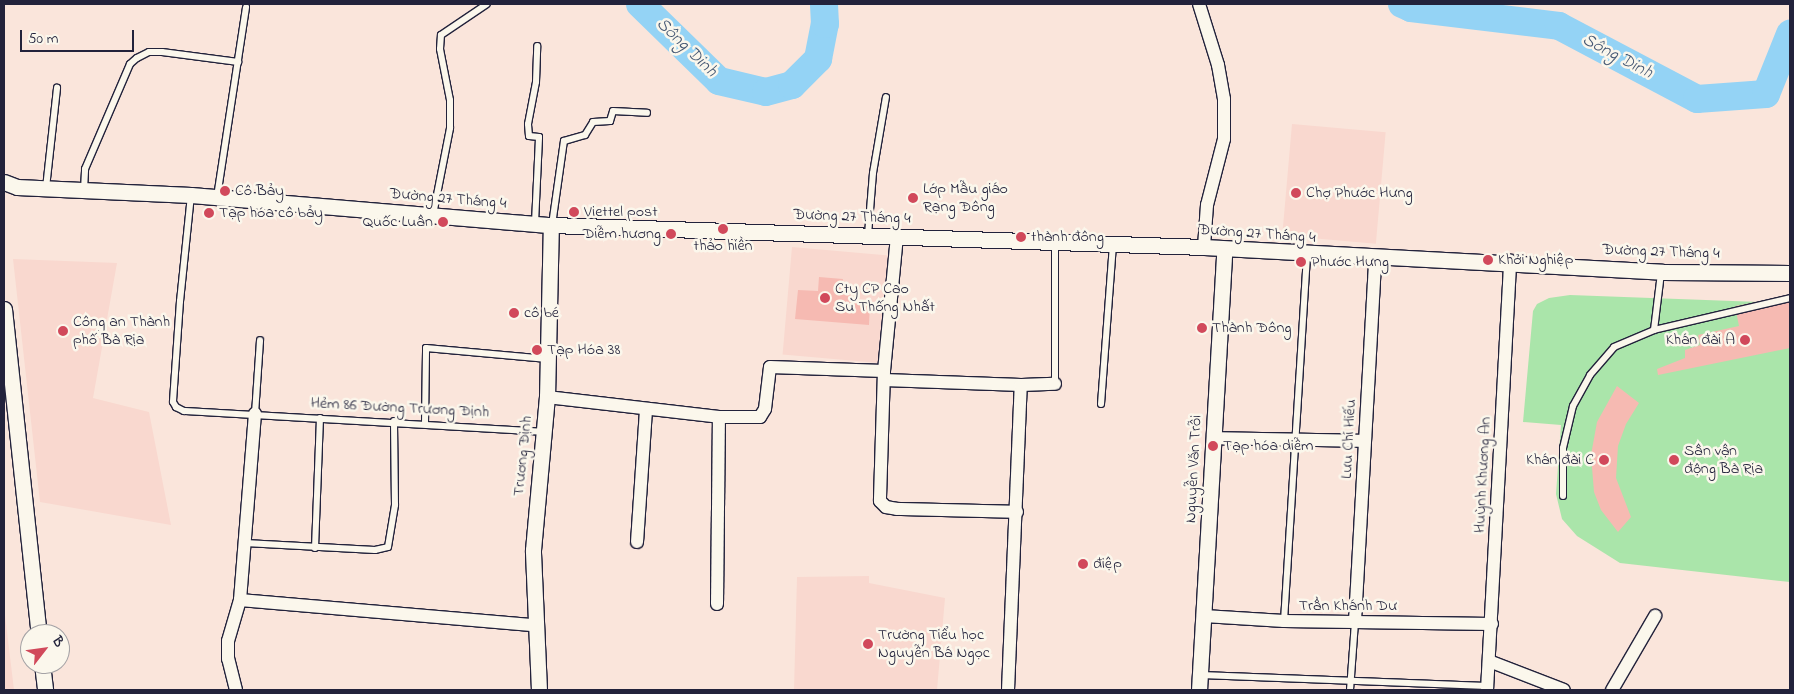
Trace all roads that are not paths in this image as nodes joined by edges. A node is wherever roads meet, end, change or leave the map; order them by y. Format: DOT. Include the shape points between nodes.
graph roads {
  1 [pos="487,4"];
  2 [pos="1199,4"];
  3 [pos="246,7"];
  4 [pos="537,46"];
  5 [pos="238,62"];
  6 [pos="57,88"];
  7 [pos="886,97"];
  8 [pos="647,113"];
  9 [pos="4,182"];
  10 [pos="46,188"];
  11 [pos="84,190"];
  12 [pos="192,195"];
  13 [pos="217,197"];
  14 [pos="432,215"];
  15 [pos="535,224"];
  16 [pos="552,225"];
  17 [pos="868,235"];
  18 [pos="897,236"];
  19 [pos="1055,243"];
  20 [pos="1114,246"];
  21 [pos="1204,247"];
  22 [pos="1224,250"];
  23 [pos="1307,255"];
  24 [pos="1375,258"];
  25 [pos="1510,261"];
  26 [pos="1662,272"];
  27 [pos="1790,273"];
  28 [pos="1790,298"];
  29 [pos="4,309"];
  30 [pos="1654,330"];
  31 [pos="260,340"];
  32 [pos="549,359"];
  33 [pos="884,376"];
  34 [pos="1055,384"];
  35 [pos="1021,385"];
  36 [pos="547,397"];
  37 [pos="1101,404"];
  38 [pos="646,410"];
  39 [pos="255,414"];
  40 [pos="719,417"];
  41 [pos="320,418"];
  42 [pos="394,422"];
  43 [pos="425,423"];
  44 [pos="543,432"];
  45 [pos="1213,438"];
  46 [pos="1295,440"];
  47 [pos="1365,441"];
  48 [pos="1563,496"];
  49 [pos="1017,512"];
  50 [pos="637,542"];
  51 [pos="245,543"];
  52 [pos="315,548"];
  53 [pos="240,600"];
  54 [pos="717,604"];
  55 [pos="1204,616"];
  56 [pos="1655,616"];
  57 [pos="1355,621"];
  58 [pos="1284,622"];
  59 [pos="38,624"];
  60 [pos="1492,624"];
  61 [pos="534,625"];
  62 [pos="1489,661"];
  63 [pos="43,674"];
  64 [pos="1200,675"];
  65 [pos="1351,680"];
  66 [pos="1487,688"];
  67 [pos="45,690"];
  68 [pos="236,690"];
  69 [pos="538,690"];
  70 [pos="1008,690"];
  71 [pos="1199,690"];
  72 [pos="1350,690"];
  73 [pos="1564,690"];
  74 [pos="1612,690"];
  1 -- 14 [label="lane" via="441,35 440,49 450,100 450,128"];
  2 -- 21 [label="street" via="1218,65 1224,99 1224,139 1208,205"];
  3 -- 5 [label="lane"];
  4 -- 15 [label="lane" via="536,82 528,124 529,136 539,137"];
  5 -- 11 [label="lane" via="162,52 148,52 137,58 130,64 85,169"];
  5 -- 13 [label="lane"];
  6 -- 10 [label="lane"];
  7 -- 17 [label="lane" via="873,173"];
  8 -- 16 [label="lane" via="613,111 610,121 593,122 585,135 564,141"];
  9 -- 10 [label="street, Đường 27 Tháng 4" via="17,187"];
  10 -- 11 [label="street, Đường 27 Tháng 4"];
  11 -- 12 [label="street, Đường 27 Tháng 4"];
  12 -- 13 [label="street, Đường 27 Tháng 4"];
  12 -- 39 [label="lane, Hẻm 86 Đường Trương Định" via="173,402 184,411"];
  13 -- 14 [label="street, Đường 27 Tháng 4"];
  14 -- 15 [label="street, Đường 27 Tháng 4"];
  15 -- 16 [label="street, Đường 27 Tháng 4"];
  16 -- 17 [label="street, Đường 27 Tháng 4"];
  16 -- 32 [label="street, Trương Định"];
  17 -- 18 [label="street, Đường 27 Tháng 4"];
  18 -- 19 [label="street, Đường 27 Tháng 4"];
  18 -- 33 [label="street"];
  19 -- 20 [label="street, Đường 27 Tháng 4"];
  19 -- 34 [label="lane"];
  20 -- 21 [label="street, Đường 27 Tháng 4"];
  20 -- 37 [label="lane"];
  21 -- 22 [label="street, Đường 27 Tháng 4"];
  22 -- 23 [label="street, Đường 27 Tháng 4"];
  22 -- 45 [label="street, Nguyễn Văn Trỗi"];
  23 -- 24 [label="street, Đường 27 Tháng 4"];
  23 -- 46 [label="lane"];
  24 -- 25 [label="street, Đường 27 Tháng 4"];
  24 -- 47 [label="street, Lưu Chí Hiếu"];
  25 -- 26 [label="street, Đường 27 Tháng 4"];
  25 -- 60 [label="street, Huỳnh Khương An"];
  26 -- 27 [label="street, Đường 27 Tháng 4"];
  26 -- 30 [label="lane"];
  28 -- 30 [label="lane"];
  29 -- 59 [label="street"];
  30 -- 48 [label="lane" via="1614,348 1580,390 1566,429"];
  31 -- 39 [label="lane"];
  32 -- 36 [label="street, Trương Định"];
  32 -- 43 [label="lane" via="426,348"];
  33 -- 35 [label="street"];
  33 -- 40 [label="street" via="770,367 765,409 760,417"];
  33 -- 49 [label="street" via="880,501 886,507"];
  34 -- 35 [label="street"];
  35 -- 49 [label="street"];
  36 -- 38 [label="street"];
  36 -- 44 [label="street, Trương Định"];
  38 -- 40 [label="street"];
  38 -- 50 [label="street"];
  39 -- 41 [label="lane, Hẻm 86 Đường Trương Định"];
  39 -- 51 [label="street"];
  40 -- 54 [label="street"];
  41 -- 42 [label="lane, Hẻm 86 Đường Trương Định"];
  41 -- 52 [label="lane"];
  42 -- 43 [label="lane, Hẻm 86 Đường Trương Định"];
  42 -- 52 [label="lane" via="395,505 388,547 375,550"];
  43 -- 44 [label="lane, Hẻm 86 Đường Trương Định"];
  44 -- 61 [label="street, Trương Định" via="533,550"];
  45 -- 46 [label="street"];
  45 -- 55 [label="street, Nguyễn Văn Trỗi"];
  46 -- 47 [label="street"];
  46 -- 58 [label="lane"];
  47 -- 57 [label="street, Lưu Chí Hiếu"];
  49 -- 70 [label="street"];
  51 -- 52 [label="lane"];
  51 -- 53 [label="street"];
  53 -- 61 [label="street"];
  53 -- 68 [label="street" via="228,641 228,659"];
  55 -- 58 [label="street, Trần Khánh Dư"];
  55 -- 64 [label="street, Nguyễn Văn Trỗi"];
  56 -- 74 [label="street"];
  57 -- 58 [label="street, Trần Khánh Dư"];
  57 -- 60 [label="street, Trần Khánh Dư"];
  57 -- 65 [label="lane"];
  60 -- 62 [label="street, Huỳnh Khương An"];
  61 -- 69 [label="street, Trương Định"];
  62 -- 66 [label="street, Huỳnh Khương An"];
  62 -- 73 [label="street"];
  63 -- 67 [label="street"];
  64 -- 65 [label="lane"];
  64 -- 71 [label="street, Nguyễn Văn Trỗi"];
  65 -- 66 [label="lane"];
  65 -- 72 [label="lane"];
}
